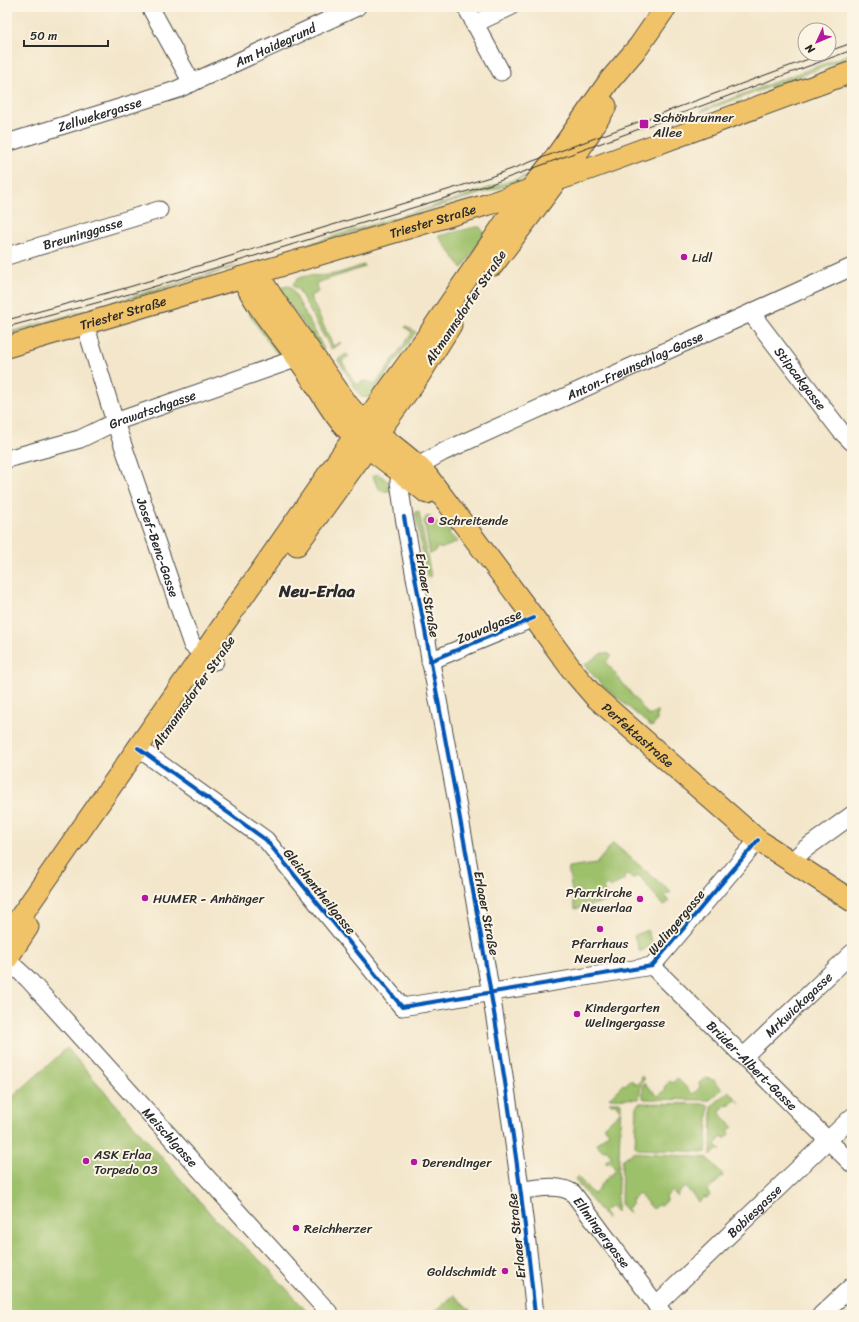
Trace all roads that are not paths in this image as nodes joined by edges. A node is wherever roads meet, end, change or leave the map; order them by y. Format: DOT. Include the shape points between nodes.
graph roads {
  1 [pos="150,7"];
  2 [pos="357,7"];
  3 [pos="466,7"];
  4 [pos="510,7"];
  5 [pos="666,7"];
  6 [pos="474,24"];
  7 [pos="639,46"];
  8 [pos="501,72"];
  9 [pos="852,72"];
  10 [pos="192,83"];
  11 [pos="7,143"];
  12 [pos="556,181"];
  13 [pos="530,190"];
  14 [pos="159,210"];
  15 [pos="469,210"];
  16 [pos="493,240"];
  17 [pos="7,256"];
  18 [pos="852,268"];
  19 [pos="249,275"];
  20 [pos="751,313"];
  21 [pos="85,324"];
  22 [pos="7,348"];
  23 [pos="298,358"];
  24 [pos="115,422"];
  25 [pos="846,427"];
  26 [pos="366,435"];
  27 [pos="852,442"];
  28 [pos="7,459"];
  29 [pos="410,469"];
  30 [pos="534,618"];
  31 [pos="210,658"];
  32 [pos="430,661"];
  33 [pos="143,752"];
  34 [pos="852,815"];
  35 [pos="758,840"];
  36 [pos="791,862"];
  37 [pos="852,901"];
  38 [pos="7,936"];
  39 [pos="852,953"];
  40 [pos="7,960"];
  41 [pos="652,966"];
  42 [pos="491,993"];
  43 [pos="744,1056"];
  44 [pos="852,1117"];
  45 [pos="828,1140"];
  46 [pos="852,1164"];
  47 [pos="521,1190"];
  48 [pos="852,1286"];
  49 [pos="660,1310"];
  50 [pos="331,1315"];
  51 [pos="535,1315"];
  52 [pos="821,1315"];
  1 -- 10 [label="street"];
  2 -- 10 [label="street, Am Haidegrund"];
  3 -- 6 [label="street"];
  4 -- 6 [label="street"];
  5 -- 7 [label="main road"];
  6 -- 8 [label="street"];
  7 -- 12 [label="main road, Altmannsdorfer Straße" via="637,55 584,143"];
  7 -- 13 [label="main road, Altmannsdorfer Straße" via="610,80"];
  9 -- 12 [label="main road, Triester Straße"];
  10 -- 11 [label="street, Zellwekergasse"];
  12 -- 13 [label="main road, Triester Straße"];
  12 -- 26 [label="main road, Altmannsdorfer Straße" via="474,290 423,369"];
  13 -- 15 [label="main road, Triester Straße"];
  13 -- 16 [label="main road, Altmannsdorfer Straße"];
  14 -- 17 [label="street, Breuninggasse"];
  15 -- 16 [label="main road" via="488,224 492,230"];
  15 -- 19 [label="main road, Triester Straße"];
  16 -- 26 [label="main road, Altmannsdorfer Straße" via="429,334"];
  18 -- 20 [label="street, Anton-Freunschlag-Gasse"];
  19 -- 21 [label="main road, Triester Straße"];
  19 -- 23 [label="main road" via="249,292"];
  19 -- 26 [label="main road" via="271,295"];
  20 -- 25 [label="street, Stipcakgasse"];
  20 -- 29 [label="street, Anton-Freunschlag-Gasse"];
  21 -- 22 [label="main road, Triester Straße"];
  21 -- 24 [label="street, Josef-Benc-Gasse"];
  23 -- 24 [label="street, Grawatschgasse"];
  23 -- 26 [label="main road" via="340,420"];
  24 -- 28 [label="street, Grawatschgasse" via="80,439"];
  24 -- 31 [label="street, Josef-Benc-Gasse" via="192,645"];
  25 -- 27 [label="street, Stipcakgasse"];
  26 -- 29 [label="main road"];
  26 -- 31 [label="main road, Altmannsdorfer Straße"];
  29 -- 30 [label="main road, Perfektastraße" via="441,493"];
  29 -- 32 [label="street, Erlaaer Straße" via="399,481"];
  30 -- 32 [label="street, Zouvalgasse"];
  30 -- 35 [label="main road, Perfektastraße" via="594,696"];
  31 -- 33 [label="main road, Altmannsdorfer Straße"];
  32 -- 42 [label="street, Erlaaer Straße"];
  33 -- 38 [label="main road, Altmannsdorfer Straße"];
  33 -- 40 [label="main road, Altmannsdorfer Straße"];
  33 -- 42 [label="street, Gleichentheilgasse" via="266,840 402,1007"];
  34 -- 36 [label="street"];
  35 -- 36 [label="main road, Perfektastraße"];
  35 -- 41 [label="street, Welingergasse"];
  36 -- 37 [label="main road, Perfektastraße"];
  39 -- 43 [label="street, Mrkwickagasse"];
  40 -- 50 [label="street, Meischlgasse" via="28,979"];
  41 -- 42 [label="street, Welingergasse"];
  41 -- 43 [label="street, Brüder-Albert-Gasse"];
  42 -- 47 [label="street, Erlaaer Straße"];
  43 -- 45 [label="street, Brüder-Albert-Gasse"];
  44 -- 45 [label="street, Bobiesgasse"];
  45 -- 46 [label="street, Brüder-Albert-Gasse"];
  45 -- 49 [label="street, Bobiesgasse"];
  47 -- 49 [label="street, Ellmingergasse" via="560,1187 573,1193"];
  47 -- 51 [label="street, Erlaaer Straße"];
  48 -- 52 [label="street"];
}
